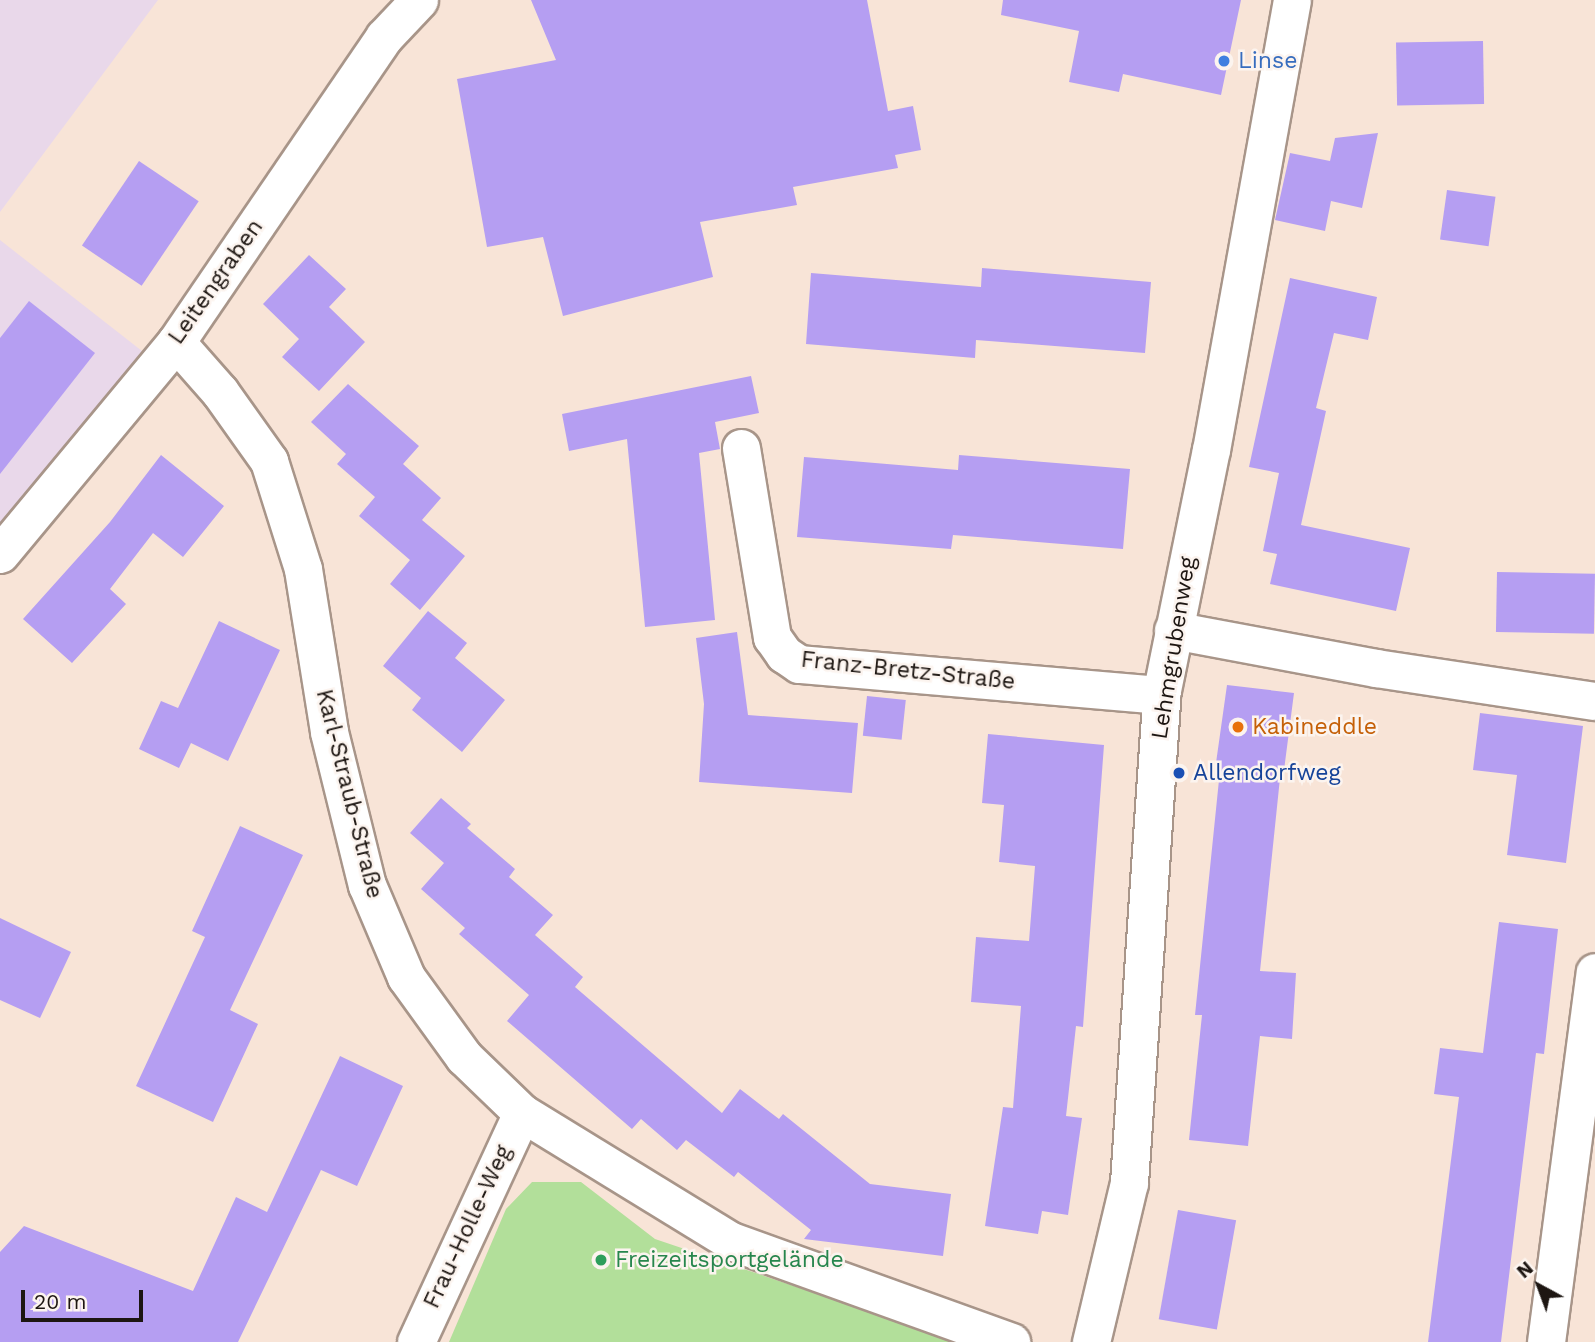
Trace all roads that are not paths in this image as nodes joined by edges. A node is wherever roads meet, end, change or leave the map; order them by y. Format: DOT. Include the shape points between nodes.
graph roads {
  1 [pos="419,0"];
  2 [pos="1292,0"];
  3 [pos="176,342"];
  4 [pos="741,448"];
  5 [pos="0,554"];
  6 [pos="1173,630"];
  7 [pos="1161,695"];
  8 [pos="1595,701"];
  9 [pos="1595,972"];
  10 [pos="522,1113"];
  11 [pos="416,1342"];
  12 [pos="1011,1342"];
  13 [pos="1091,1342"];
  14 [pos="1546,1342"];
  1 -- 3 [label="street, Leitengraben" via="384,37"];
  2 -- 6 [label="street, Lehmgrubenweg" via="1214,436"];
  3 -- 5 [label="street, Leitengraben"];
  3 -- 10 [label="street, Karl-Straub-Straße" via="269,461 303,569 329,732 367,885 406,977 464,1057"];
  4 -- 7 [label="street, Franz-Bretz-Straße" via="772,637 784,654 799,664"];
  6 -- 7 [label="street, Lehmgrubenweg"];
  6 -- 8 [label="street"];
  7 -- 13 [label="street, Lehmgrubenweg" via="1129,1183"];
  9 -- 14 [label="street"];
  10 -- 11 [label="street, Frau-Holle-Weg"];
  10 -- 12 [label="street, Karl-Straub-Straße" via="731,1241"];
}
